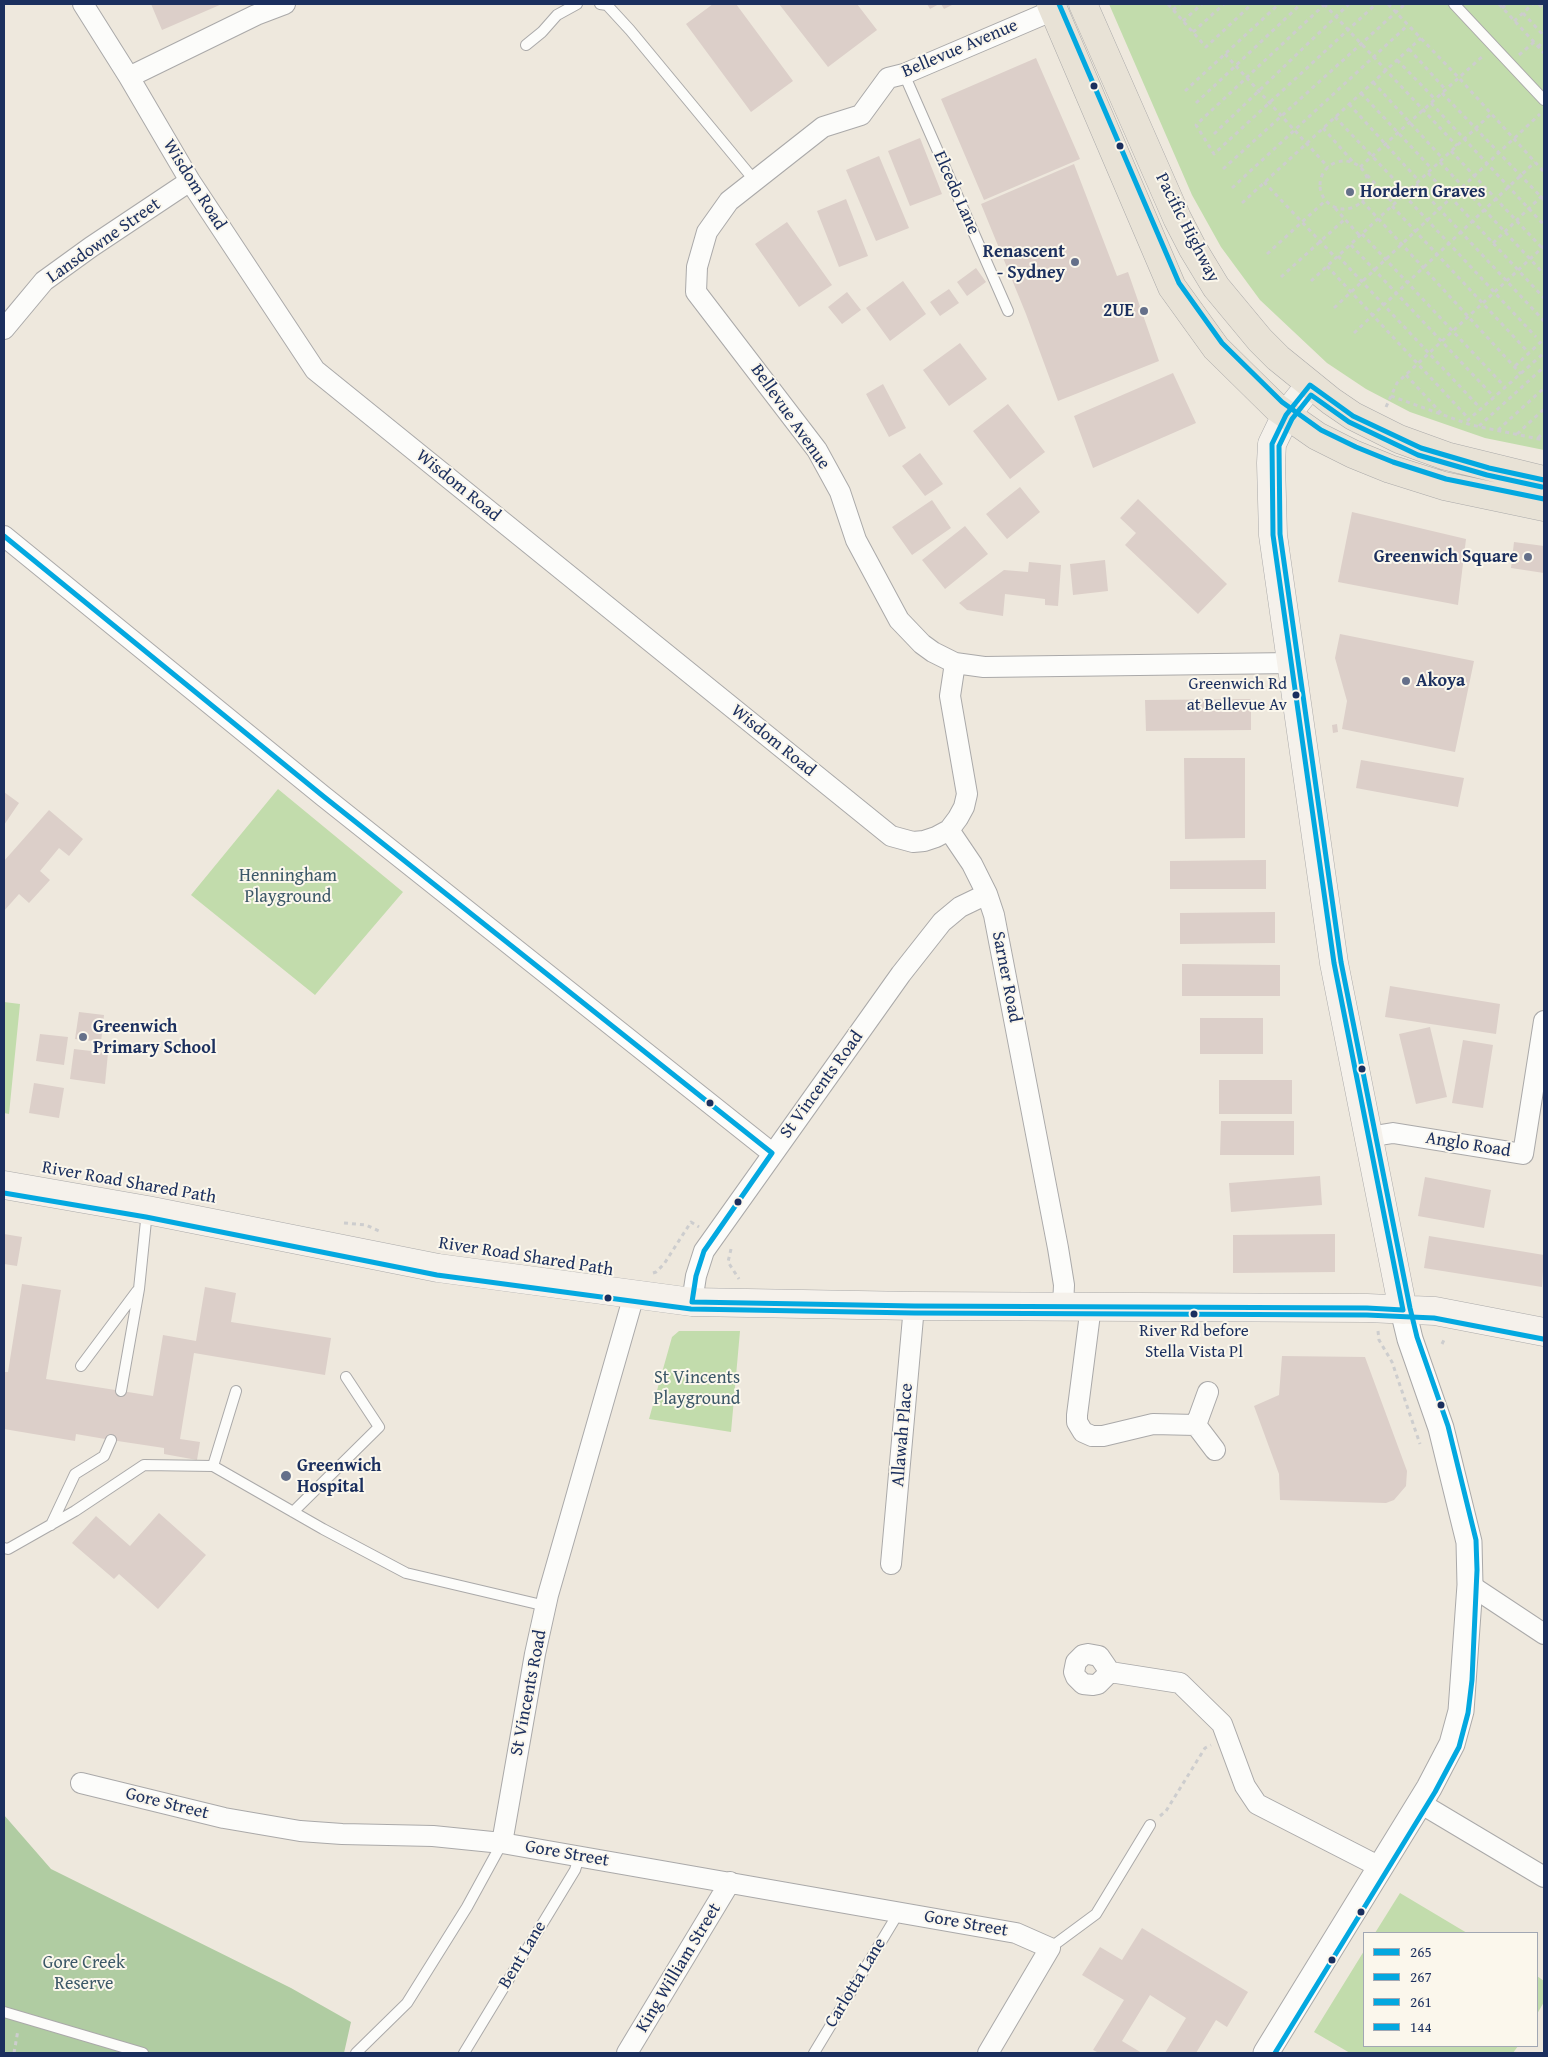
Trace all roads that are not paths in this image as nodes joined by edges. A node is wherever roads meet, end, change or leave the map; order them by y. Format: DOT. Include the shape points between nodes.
graph roads {
  1 [pos="83,4"];
  2 [pos="285,4"];
  3 [pos="577,4"];
  4 [pos="600,4"];
  5 [pos="1083,4"];
  6 [pos="1454,4"];
  7 [pos="1052,7"];
  8 [pos="526,45"];
  9 [pos="904,74"];
  10 [pos="130,77"];
  11 [pos="1544,100"];
  12 [pos="190,181"];
  13 [pos="755,181"];
  14 [pos="1008,311"];
  15 [pos="4,330"];
  16 [pos="1310,385"];
  17 [pos="1286,415"];
  18 [pos="1544,480"];
  19 [pos="1544,507"];
  20 [pos="4,536"];
  21 [pos="955,663"];
  22 [pos="1293,663"];
  23 [pos="949,830"];
  24 [pos="988,894"];
  25 [pos="1544,1021"];
  26 [pos="1368,1136"];
  27 [pos="772,1153"];
  28 [pos="4,1185"];
  29 [pos="147,1210"];
  30 [pos="139,1289"];
  31 [pos="634,1296"];
  32 [pos="692,1302"];
  33 [pos="914,1306"];
  34 [pos="1063,1306"];
  35 [pos="1091,1306"];
  36 [pos="1403,1310"];
  37 [pos="1544,1332"];
  38 [pos="81,1366"];
  39 [pos="346,1376"];
  40 [pos="121,1391"];
  41 [pos="236,1391"];
  42 [pos="1208,1392"];
  43 [pos="1196,1425"];
  44 [pos="111,1440"];
  45 [pos="1215,1450"];
  46 [pos="213,1466"];
  47 [pos="293,1512"];
  48 [pos="51,1525"];
  49 [pos="4,1548"];
  50 [pos="891,1564"];
  51 [pos="1470,1584"];
  52 [pos="546,1606"];
  53 [pos="1544,1634"];
  54 [pos="1110,1672"];
  55 [pos="81,1783"];
  56 [pos="1420,1803"];
  57 [pos="1150,1824"];
  58 [pos="502,1843"];
  59 [pos="579,1857"];
  60 [pos="1380,1867"];
  61 [pos="1544,1877"];
  62 [pos="730,1882"];
  63 [pos="899,1912"];
  64 [pos="1050,1948"];
  65 [pos="4,2012"];
  66 [pos="142,2053"];
  67 [pos="356,2053"];
  68 [pos="464,2053"];
  69 [pos="627,2053"];
  70 [pos="814,2053"];
  71 [pos="988,2053"];
  72 [pos="1266,2053"];
  1 -- 10 [label="street, Wisdom Road"];
  2 -- 10 [label="street"];
  3 -- 8 [label="lane" via="557,15"];
  4 -- 13 [label="lane" via="607,4 630,30"];
  5 -- 16 [label="main road, Pacific Highway" via="1177,218 1202,267 1243,322"];
  6 -- 11 [label="lane"];
  7 -- 9 [label="street, Bellevue Avenue"];
  7 -- 17 [label="main road, Pacific Highway" via="1172,287 1216,348"];
  9 -- 13 [label="street, Bellevue Avenue" via="888,78 861,115 823,127"];
  9 -- 14 [label="lane, Elcedo Lane"];
  10 -- 12 [label="street, Wisdom Road"];
  12 -- 15 [label="street, Lansdowne Street" via="44,282"];
  12 -- 23 [label="street, Wisdom Road" via="315,370 891,836 913,842 924,841"];
  13 -- 21 [label="street, Bellevue Avenue" via="729,201 707,232 697,267 696,292 817,450 840,492 856,540 899,620 922,644"];
  16 -- 17 [label="main road"];
  16 -- 18 [label="main road, Pacific Highway" via="1353,416 1421,448"];
  17 -- 19 [label="main road, Pacific Highway" via="1327,441 1390,469 1444,486"];
  17 -- 22 [label="main road" via="1275,435 1271,463 1274,535"];
  20 -- 27 [label="street" via="323,796"];
  21 -- 22 [label="street, Bellevue Avenue" via="984,667"];
  21 -- 23 [label="street" via="950,696 967,794 964,807"];
  22 -- 26 [label="main road" via="1334,963"];
  23 -- 24 [label="street, Sarner Road"];
  24 -- 27 [label="street, St Vincents Road" via="960,907 942,922"];
  24 -- 34 [label="street, Sarner Road" via="1058,1248 1064,1285"];
  25 -- 26 [label="street, Anglo Road" via="1524,1154 1393,1133"];
  26 -- 36 [label="main road"];
  27 -- 32 [label="street, St Vincents Road" via="704,1251"];
  28 -- 29 [label="main road"];
  29 -- 30 [label="lane"];
  29 -- 31 [label="main road" via="438,1268"];
  30 -- 38 [label="lane"];
  30 -- 40 [label="lane"];
  31 -- 32 [label="main road"];
  31 -- 52 [label="street, St Vincents Road"];
  32 -- 33 [label="main road"];
  33 -- 34 [label="main road"];
  33 -- 50 [label="street, Allawah Place"];
  34 -- 35 [label="main road"];
  35 -- 36 [label="main road"];
  35 -- 43 [label="street" via="1077,1415 1083,1432 1104,1436 1153,1424"];
  36 -- 37 [label="main road" via="1444,1312"];
  36 -- 51 [label="street" via="1460,1500 1469,1542"];
  39 -- 47 [label="lane" via="379,1427"];
  41 -- 46 [label="lane"];
  42 -- 43 [label="street"];
  43 -- 45 [label="street"];
  44 -- 48 [label="lane" via="104,1456 75,1474"];
  46 -- 47 [label="lane"];
  46 -- 48 [label="lane" via="144,1464"];
  47 -- 52 [label="lane" via="406,1573"];
  48 -- 49 [label="lane" via="8,1549"];
  51 -- 53 [label="street"];
  51 -- 56 [label="street" via="1462,1711 1452,1744"];
  52 -- 58 [label="street, St Vincents Road"];
  54 -- 60 [label="street" via="1180,1683 1222,1724 1245,1786 1257,1804"];
  55 -- 58 [label="street, Gore Street" via="224,1818 300,1831 433,1836"];
  56 -- 60 [label="street"];
  56 -- 61 [label="street"];
  57 -- 64 [label="lane" via="1096,1914"];
  58 -- 59 [label="street, Gore Street"];
  58 -- 67 [label="lane, St Vincents Road" via="467,1907 407,2003"];
  59 -- 62 [label="street, Gore Street"];
  59 -- 68 [label="lane, Bent Lane"];
  60 -- 72 [label="street"];
  62 -- 63 [label="street, Gore Street"];
  62 -- 69 [label="street, King William Street"];
  63 -- 64 [label="street, Gore Street" via="1016,1933"];
  63 -- 70 [label="lane, Carlotta Lane"];
  64 -- 71 [label="street"];
  65 -- 66 [label="lane"];
}
